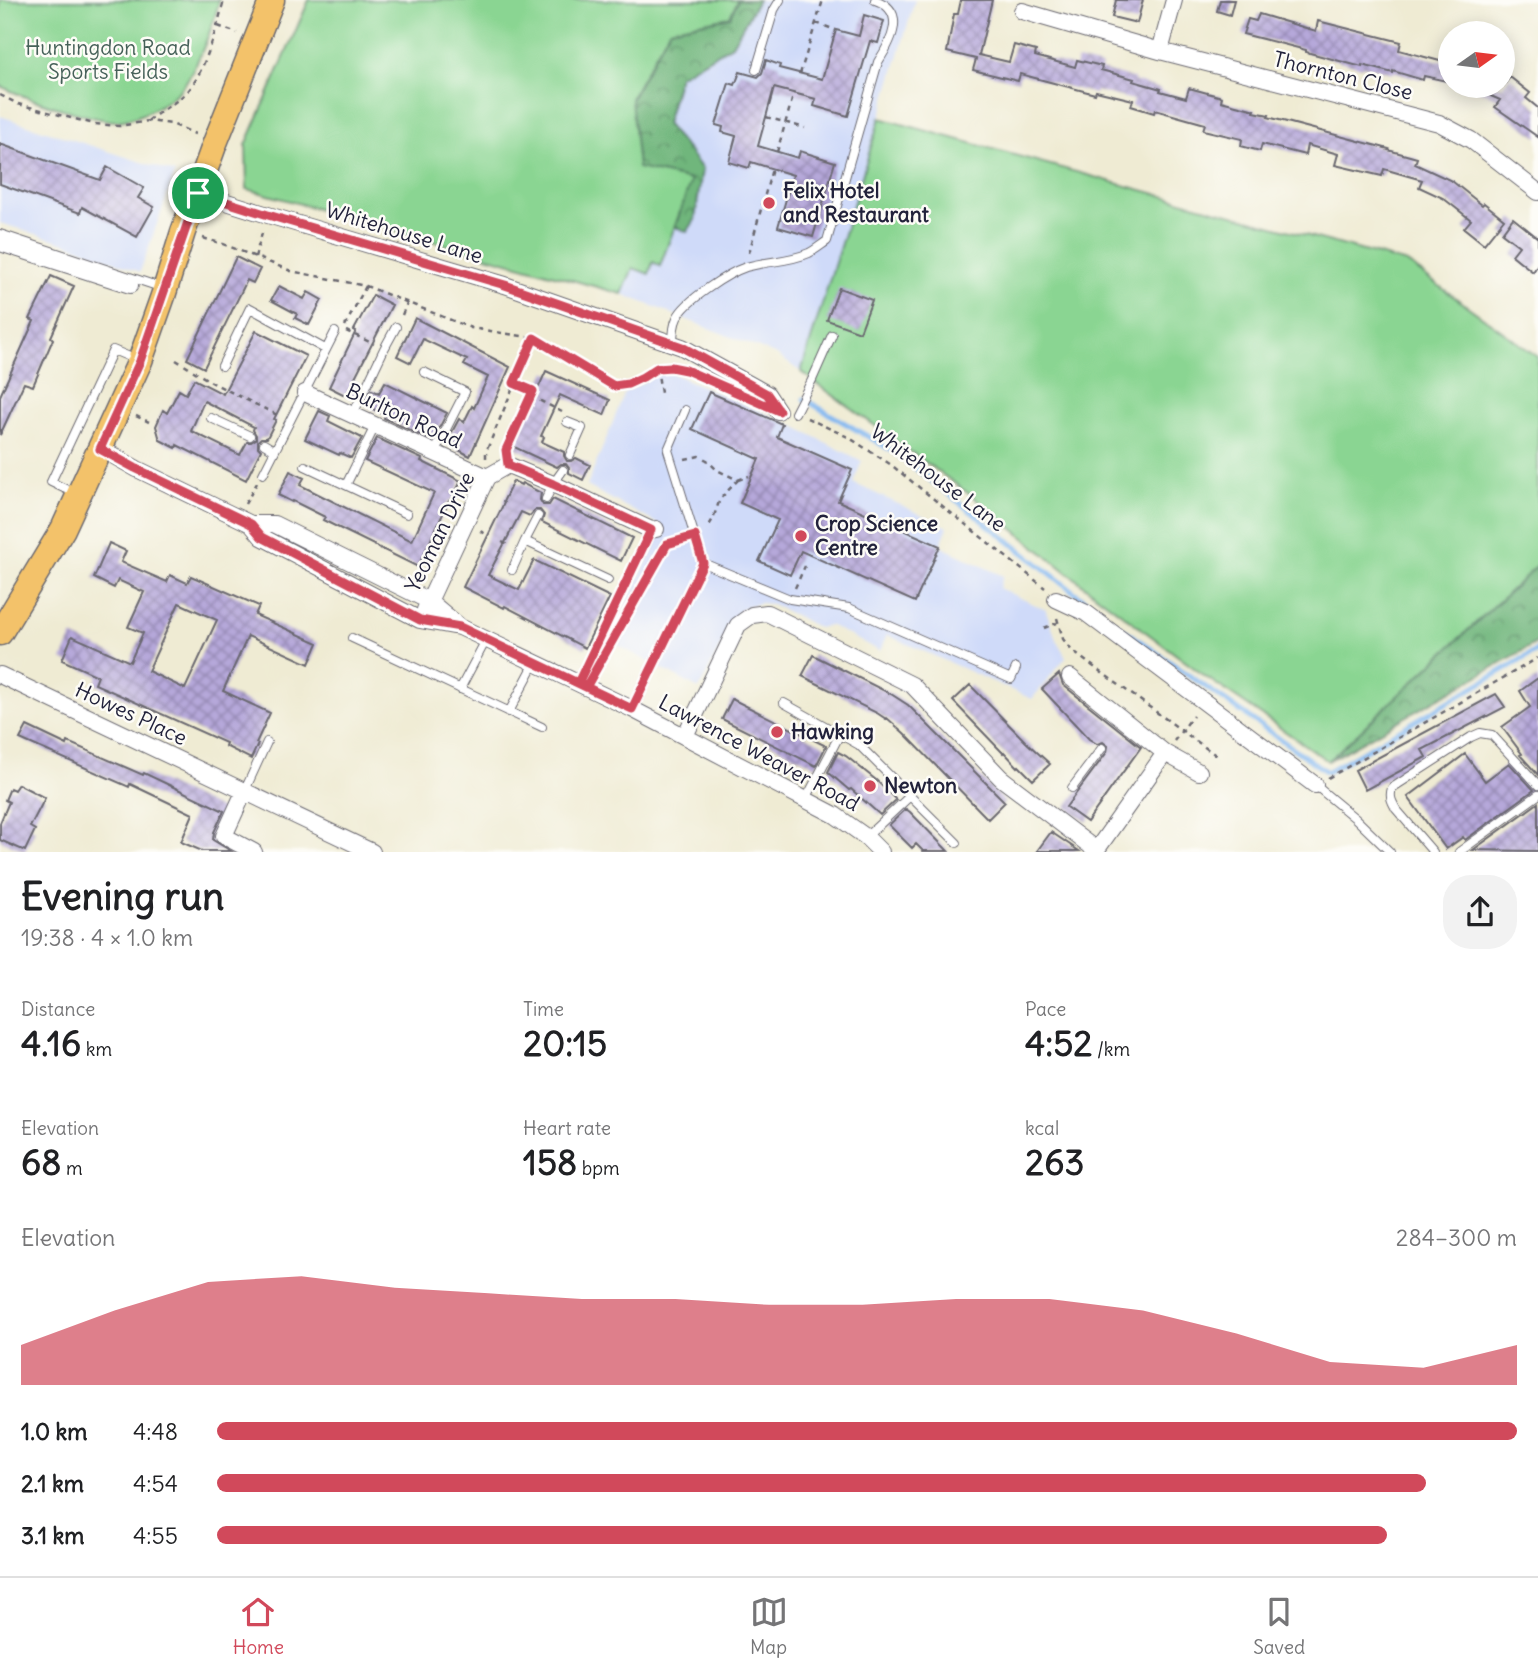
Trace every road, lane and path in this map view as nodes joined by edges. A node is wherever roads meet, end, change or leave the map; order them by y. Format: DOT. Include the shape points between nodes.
graph roads {
  1 [pos="224,0"];
  2 [pos="272,0"];
  3 [pos="780,0"];
  4 [pos="823,0"];
  5 [pos="876,0"];
  6 [pos="1174,0"];
  7 [pos="1022,10"];
  8 [pos="816,23"];
  9 [pos="836,30"];
  10 [pos="1160,51"];
  11 [pos="756,70"];
  12 [pos="800,74"];
  13 [pos="794,93"];
  14 [pos="0,95"];
  15 [pos="766,117"];
  16 [pos="148,121"];
  17 [pos="785,123"];
  18 [pos="805,128"];
  19 [pos="215,143"];
  20 [pos="777,152"];
  21 [pos="772,169"];
  22 [pos="1538,192"];
  23 [pos="198,193"];
  24 [pos="268,215"];
  25 [pos="0,234"];
  26 [pos="0,243"];
  27 [pos="223,244"];
  28 [pos="255,257"];
  29 [pos="744,268"];
  30 [pos="130,285"];
  31 [pos="366,286"];
  32 [pos="166,289"];
  33 [pos="396,327"];
  34 [pos="335,332"];
  35 [pos="832,335"];
  36 [pos="534,338"];
  37 [pos="673,344"];
  38 [pos="326,349"];
  39 [pos="384,349"];
  40 [pos="176,360"];
  41 [pos="140,361"];
  42 [pos="222,366"];
  43 [pos="657,368"];
  44 [pos="424,372"];
  45 [pos="696,375"];
  46 [pos="514,383"];
  47 [pos="366,387"];
  48 [pos="304,393"];
  49 [pos="661,393"];
  50 [pos="531,396"];
  51 [pos="685,411"];
  52 [pos="787,412"];
  53 [pos="211,418"];
  54 [pos="289,420"];
  55 [pos="568,422"];
  56 [pos="374,426"];
  57 [pos="250,436"];
  58 [pos="264,444"];
  59 [pos="100,449"];
  60 [pos="274,450"];
  61 [pos="434,453"];
  62 [pos="570,455"];
  63 [pos="672,462"];
  64 [pos="508,465"];
  65 [pos="305,466"];
  66 [pos="563,470"];
  67 [pos="263,474"];
  68 [pos="749,476"];
  69 [pos="487,477"];
  70 [pos="738,480"];
  71 [pos="346,485"];
  72 [pos="550,492"];
  73 [pos="79,495"];
  74 [pos="407,514"];
  75 [pos="538,516"];
  76 [pos="244,521"];
  77 [pos="654,530"];
  78 [pos="695,536"];
  79 [pos="525,541"];
  80 [pos="703,563"];
  81 [pos="512,570"];
  82 [pos="608,580"];
  83 [pos="1056,599"];
  84 [pos="429,601"];
  85 [pos="420,620"];
  86 [pos="1058,623"];
  87 [pos="460,627"];
  88 [pos="1044,628"];
  89 [pos="0,634"];
  90 [pos="352,638"];
  91 [pos="486,640"];
  92 [pos="978,651"];
  93 [pos="1538,658"];
  94 [pos="535,663"];
  95 [pos="974,663"];
  96 [pos="1016,668"];
  97 [pos="0,675"];
  98 [pos="1070,677"];
  99 [pos="582,685"];
  100 [pos="460,689"];
  101 [pos="784,703"];
  102 [pos="632,709"];
  103 [pos="509,712"];
  104 [pos="542,727"];
  105 [pos="839,734"];
  106 [pos="685,736"];
  107 [pos="267,742"];
  108 [pos="1102,748"];
  109 [pos="1165,752"];
  110 [pos="1217,756"];
  111 [pos="1199,772"];
  112 [pos="1315,785"];
  113 [pos="1538,785"];
  114 [pos="1072,788"];
  115 [pos="245,790"];
  116 [pos="1538,795"];
  117 [pos="910,796"];
  118 [pos="806,799"];
  119 [pos="957,843"];
  120 [pos="875,847"];
  121 [pos="371,851"];
  122 [pos="1095,851"];
  123 [pos="254,852"];
  124 [pos="1390,852"];
  125 [pos="1433,852"];
  126 [pos="1459,852"];
  1 -- 16 [label="path" via="197,79"];
  2 -- 19 [label="main road"];
  3 -- 11 [label="lane"];
  4 -- 8 [label="path"];
  5 -- 29 [label="lane" via="890,9 894,31 878,62 827,241 810,253"];
  6 -- 10 [label="street"];
  7 -- 10 [label="street, Thornton Close"];
  8 -- 9 [label="path"];
  8 -- 12 [label="path"];
  10 -- 22 [label="street, Thornton Close" via="1439,123 1471,140"];
  13 -- 17 [label="path"];
  14 -- 16 [label="path" via="94,124"];
  15 -- 17 [label="path"];
  16 -- 19 [label="path" via="172,124"];
  17 -- 18 [label="path"];
  17 -- 20 [label="path"];
  19 -- 23 [label="main road"];
  21 -- 29 [label="path"];
  23 -- 24 [label="street, Whitehouse Lane"];
  23 -- 32 [label="main road"];
  24 -- 28 [label="path"];
  24 -- 37 [label="street, Whitehouse Lane" via="505,285"];
  25 -- 32 [label="lane"];
  26 -- 30 [label="street"];
  27 -- 28 [label="path"];
  28 -- 31 [label="path" via="291,271"];
  29 -- 37 [label="lane" via="695,298 678,316"];
  31 -- 36 [label="path" via="471,328"];
  31 -- 39 [label="path" via="343,330"];
  32 -- 41 [label="main road"];
  33 -- 39 [label="lane"];
  34 -- 38 [label="lane"];
  35 -- 52 [label="lane" via="812,380"];
  36 -- 43 [label="path" via="614,386 628,384"];
  36 -- 46 [label="path"];
  37 -- 52 [label="street, Whitehouse Lane" via="767,394"];
  38 -- 42 [label="lane" via="250,308"];
  38 -- 48 [label="lane"];
  39 -- 47 [label="lane"];
  40 -- 54 [label="path"];
  41 -- 59 [label="main road"];
  41 -- 73 [label="lane" via="113,350 51,482"];
  43 -- 45 [label="path"];
  43 -- 49 [label="path"];
  44 -- 61 [label="lane" via="465,392"];
  46 -- 50 [label="path" via="533,391"];
  46 -- 69 [label="path" via="486,452"];
  48 -- 54 [label="lane"];
  48 -- 56 [label="street, Burlton Road" via="355,409"];
  50 -- 55 [label="path" via="561,410"];
  50 -- 64 [label="path" via="506,450"];
  51 -- 63 [label="lane" via="668,450"];
  52 -- 83 [label="path, Whitehouse Lane" via="848,437 890,464"];
  53 -- 57 [label="lane"];
  54 -- 60 [label="lane"];
  55 -- 62 [label="lane" via="582,428"];
  56 -- 61 [label="street, Burlton Road"];
  56 -- 71 [label="lane"];
  58 -- 60 [label="lane"];
  59 -- 73 [label="main road"];
  59 -- 76 [label="street, Lawrence Weaver Road"];
  60 -- 67 [label="lane"];
  61 -- 69 [label="street, Burlton Road"];
  63 -- 70 [label="path" via="699,456"];
  63 -- 78 [label="lane"];
  64 -- 69 [label="street, Yeoman Drive"];
  64 -- 72 [label="street"];
  65 -- 71 [label="lane"];
  66 -- 72 [label="lane"];
  67 -- 76 [label="path"];
  68 -- 70 [label="path"];
  69 -- 84 [label="street, Yeoman Drive"];
  70 -- 78 [label="path" via="720,499 705,531"];
  71 -- 74 [label="lane"];
  72 -- 77 [label="street"];
  73 -- 89 [label="main road"];
  75 -- 79 [label="lane"];
  76 -- 84 [label="street, Lawrence Weaver Road" via="274,524"];
  76 -- 85 [label="street, Lawrence Weaver Road" via="262,537"];
  77 -- 99 [label="path"];
  78 -- 80 [label="lane"];
  78 -- 99 [label="path" via="667,544"];
  79 -- 81 [label="lane"];
  79 -- 82 [label="lane"];
  80 -- 95 [label="lane" via="790,599 849,608"];
  80 -- 102 [label="lane"];
  83 -- 86 [label="path"];
  83 -- 112 [label="street" via="1086,613"];
  84 -- 85 [label="street, Yeoman Drive"];
  84 -- 87 [label="street, Lawrence Weaver Road"];
  85 -- 87 [label="street, Lawrence Weaver Road"];
  86 -- 88 [label="path"];
  86 -- 110 [label="path" via="1072,651"];
  87 -- 91 [label="street, Lawrence Weaver Road"];
  90 -- 100 [label="lane"];
  91 -- 94 [label="street, Lawrence Weaver Road"];
  91 -- 100 [label="lane"];
  92 -- 95 [label="lane"];
  93 -- 112 [label="path"];
  94 -- 99 [label="street, Lawrence Weaver Road"];
  94 -- 103 [label="lane"];
  95 -- 96 [label="lane" via="1012,679"];
  97 -- 115 [label="street, Howes Place"];
  98 -- 109 [label="street" via="1120,723"];
  99 -- 102 [label="street, Lawrence Weaver Road"];
  100 -- 103 [label="lane"];
  101 -- 105 [label="lane"];
  102 -- 106 [label="street, Lawrence Weaver Road"];
  103 -- 104 [label="lane"];
  105 -- 117 [label="lane" via="859,745"];
  105 -- 118 [label="lane"];
  106 -- 118 [label="street, Lawrence Weaver Road"];
  106 -- 122 [label="street" via="738,625 752,615 767,613 912,685 1001,778"];
  107 -- 115 [label="lane"];
  108 -- 114 [label="lane"];
  109 -- 111 [label="street"];
  109 -- 122 [label="street"];
  112 -- 124 [label="lane"];
  113 -- 125 [label="lane" via="1492,735 1471,737 1392,788 1390,794 1396,809"];
  115 -- 121 [label="street, Howes Place"];
  115 -- 123 [label="street" via="224,836"];
  116 -- 126 [label="lane"];
  117 -- 119 [label="lane"];
  117 -- 120 [label="lane"];
  118 -- 120 [label="street, Lawrence Weaver Road"];
}
